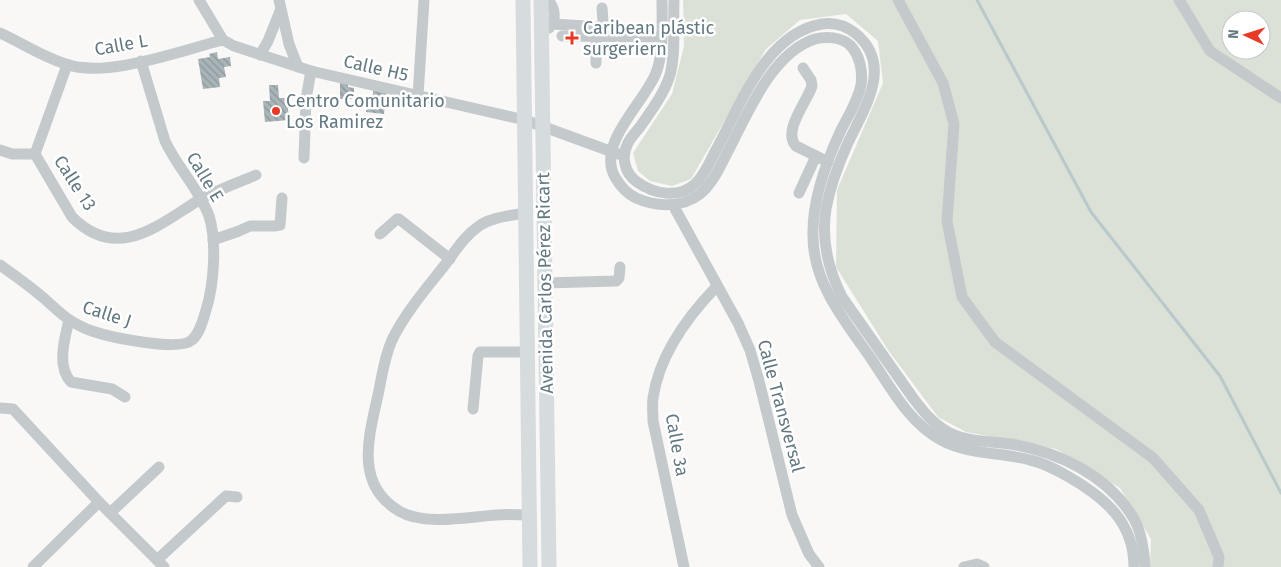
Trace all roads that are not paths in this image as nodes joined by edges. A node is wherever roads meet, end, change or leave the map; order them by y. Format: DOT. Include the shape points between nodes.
graph roads {
  1 [pos="199,0"];
  2 [pos="424,0"];
  3 [pos="523,0"];
  4 [pos="541,0"];
  5 [pos="548,0"];
  6 [pos="662,0"];
  7 [pos="674,0"];
  8 [pos="898,0"];
  9 [pos="1179,0"];
  10 [pos="279,5"];
  11 [pos="602,8"];
  12 [pos="547,29"];
  13 [pos="0,33"];
  14 [pos="562,36"];
  15 [pos="596,37"];
  16 [pos="661,37"];
  17 [pos="224,40"];
  18 [pos="260,55"];
  19 [pos="141,61"];
  20 [pos="596,63"];
  21 [pos="67,65"];
  22 [pos="298,67"];
  23 [pos="803,68"];
  24 [pos="311,71"];
  25 [pos="418,96"];
  26 [pos="1281,98"];
  27 [pos="525,120"];
  28 [pos="543,128"];
  29 [pos="0,150"];
  30 [pos="610,152"];
  31 [pos="35,154"];
  32 [pos="624,156"];
  33 [pos="816,156"];
  34 [pos="304,158"];
  35 [pos="828,162"];
  36 [pos="256,176"];
  37 [pos="698,188"];
  38 [pos="799,193"];
  39 [pos="282,198"];
  40 [pos="201,199"];
  41 [pos="673,205"];
  42 [pos="526,213"];
  43 [pos="380,234"];
  44 [pos="213,240"];
  45 [pos="450,259"];
  46 [pos="0,266"];
  47 [pos="620,267"];
  48 [pos="545,283"];
  49 [pos="716,286"];
  50 [pos="69,320"];
  51 [pos="191,341"];
  52 [pos="527,352"];
  53 [pos="125,397"];
  54 [pos="0,408"];
  55 [pos="473,409"];
  56 [pos="919,415"];
  57 [pos="159,467"];
  58 [pos="236,497"];
  59 [pos="98,502"];
  60 [pos="110,514"];
  61 [pos="530,515"];
  62 [pos="160,564"];
  63 [pos="33,567"];
  64 [pos="530,567"];
  65 [pos="549,567"];
  66 [pos="684,567"];
  67 [pos="818,567"];
  68 [pos="964,567"];
  69 [pos="984,567"];
  70 [pos="1134,567"];
  71 [pos="1145,567"];
  72 [pos="1218,567"];
  1 -- 17 [label="street"];
  2 -- 25 [label="street"];
  3 -- 27 [label="main road, Avenida Carlos Pérez Ricart"];
  4 -- 12 [label="main road, Avenida Carlos Pérez Ricart"];
  5 -- 12 [label="street" via="554,12"];
  6 -- 16 [label="street"];
  7 -- 32 [label="street" via="670,75 655,105 628,143"];
  8 -- 72 [label="street" via="943,83 954,124 947,221 962,297 995,342 1152,458 1198,510 1219,556"];
  9 -- 26 [label="street" via="1210,51"];
  10 -- 18 [label="street" via="268,41"];
  10 -- 22 [label="street"];
  11 -- 12 [label="street" via="601,27"];
  12 -- 28 [label="main road, Avenida Carlos Pérez Ricart"];
  13 -- 21 [label="street, Calle L"];
  14 -- 15 [label="street"];
  15 -- 16 [label="street"];
  15 -- 20 [label="street"];
  16 -- 30 [label="street" via="656,75"];
  17 -- 18 [label="street, Calle H5"];
  17 -- 19 [label="street, Calle L"];
  18 -- 22 [label="street, Calle H5"];
  19 -- 21 [label="street, Calle L" via="115,68 90,69"];
  19 -- 40 [label="street, Calle E" via="165,141"];
  21 -- 31 [label="street, Calle 13"];
  22 -- 24 [label="street, Calle H5"];
  23 -- 33 [label="street" via="812,86 791,136 796,146"];
  24 -- 25 [label="street, Calle H5"];
  24 -- 34 [label="street" via="306,99"];
  25 -- 27 [label="street, Calle H5"];
  27 -- 28 [label="street, Calle H5"];
  27 -- 42 [label="main road, Avenida Carlos Pérez Ricart"];
  28 -- 30 [label="street, Calle H5"];
  28 -- 48 [label="main road, Avenida Carlos Pérez Ricart"];
  29 -- 31 [label="street"];
  30 -- 32 [label="street, Calle H5"];
  30 -- 41 [label="street" via="611,170 622,189 641,200"];
  31 -- 40 [label="street, Calle 13" via="72,217 98,234 129,238 156,228"];
  32 -- 37 [label="street" via="626,170 644,187 670,194"];
  33 -- 35 [label="street"];
  33 -- 38 [label="street"];
  35 -- 37 [label="street" via="857,98 862,70 848,43 818,38 805,43 771,73 718,171"];
  35 -- 56 [label="street" via="813,220 814,251 821,278 844,320"];
  36 -- 40 [label="street, Calle 13"];
  37 -- 41 [label="street" via="684,203"];
  37 -- 56 [label="street" via="759,69 776,50 798,33 823,24 849,28 860,37 873,63 872,90 846,146 831,190 824,225 826,258 842,297"];
  39 -- 44 [label="street" via="280,224 250,226"];
  40 -- 44 [label="street, Calle E" via="209,216"];
  41 -- 49 [label="street, Calle Transversal"];
  42 -- 45 [label="street" via="492,219 480,225"];
  42 -- 52 [label="main road, Avenida Carlos Pérez Ricart"];
  43 -- 45 [label="street" via="399,219"];
  44 -- 51 [label="street, Calle E" via="208,305"];
  45 -- 61 [label="street" via="402,321 384,362 368,439 367,460 371,478 387,502 400,512 417,517"];
  46 -- 50 [label="street, Calle J" via="30,286"];
  47 -- 48 [label="street" via="616,281"];
  48 -- 65 [label="main road, Avenida Carlos Pérez Ricart"];
  49 -- 66 [label="street, Calle 3a" via="678,334 653,398 653,421"];
  49 -- 67 [label="street, Calle Transversal" via="750,350 792,515"];
  50 -- 51 [label="street, Calle J" via="114,338 179,345"];
  50 -- 53 [label="street" via="64,345 66,377 71,382 112,389"];
  52 -- 55 [label="street" via="480,352"];
  52 -- 61 [label="main road, Avenida Carlos Pérez Ricart"];
  54 -- 59 [label="street" via="13,410"];
  56 -- 70 [label="street" via="930,434 950,445 1033,460 1082,485 1109,506 1126,530"];
  56 -- 71 [label="street" via="949,433 1043,451 1095,478 1109,489 1135,520"];
  57 -- 60 [label="street"];
  58 -- 62 [label="street" via="226,496"];
  59 -- 60 [label="street"];
  59 -- 63 [label="street"];
  60 -- 62 [label="street"];
  61 -- 64 [label="main road, Avenida Carlos Pérez Ricart"];
  68 -- 69 [label="street" via="977,564"];
}
